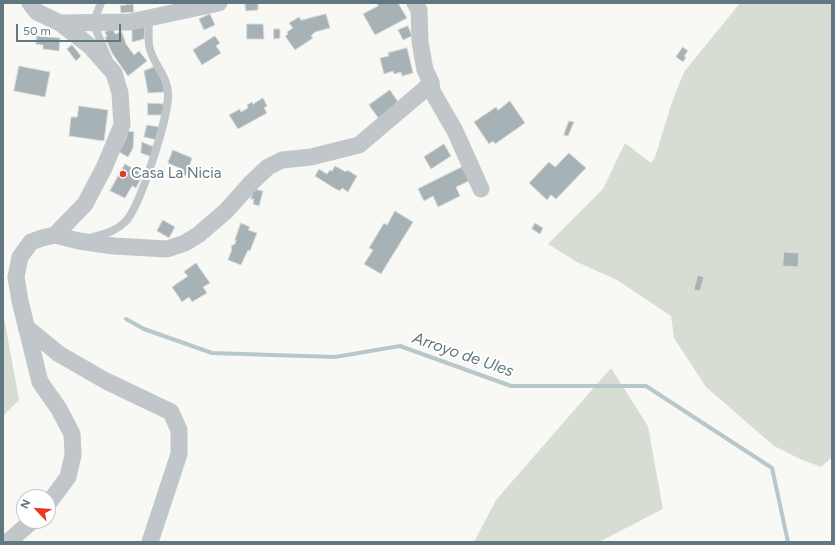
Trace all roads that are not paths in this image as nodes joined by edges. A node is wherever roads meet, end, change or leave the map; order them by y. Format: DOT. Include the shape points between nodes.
graph roads {
  1 [pos="30,3"];
  2 [pos="101,3"];
  3 [pos="219,3"];
  4 [pos="415,3"];
  5 [pos="149,18"];
  6 [pos="93,22"];
  7 [pos="60,23"];
  8 [pos="109,69"];
  9 [pos="431,82"];
  10 [pos="481,189"];
  11 [pos="55,235"];
  12 [pos="79,241"];
  13 [pos="26,327"];
  14 [pos="56,493"];
  15 [pos="23,529"];
  16 [pos="8,542"];
  17 [pos="150,542"];
  1 -- 7 [label="street" via="38,12"];
  2 -- 6 [label="lane"];
  3 -- 5 [label="street"];
  4 -- 9 [label="street" via="419,10 420,42 425,70"];
  5 -- 6 [label="street" via="130,22"];
  5 -- 12 [label="lane" via="149,46 166,80 168,96 155,153 135,205 126,221 114,231"];
  6 -- 7 [label="street"];
  6 -- 8 [label="lane" via="109,60"];
  7 -- 8 [label="street" via="90,46"];
  8 -- 11 [label="street" via="114,73 120,93 122,125 85,204"];
  9 -- 10 [label="street" via="432,90 455,131"];
  9 -- 12 [label="street" via="425,90 358,145 311,157 282,160 268,167 226,211 185,243 167,250"];
  11 -- 12 [label="street"];
  11 -- 13 [label="street" via="31,242 20,257 16,277"];
  13 -- 14 [label="street" via="40,382 59,409 72,434 73,455 68,477"];
  13 -- 17 [label="street" via="66,358 106,382 172,412 179,430 179,454"];
  15 -- 16 [label="street"];
}
